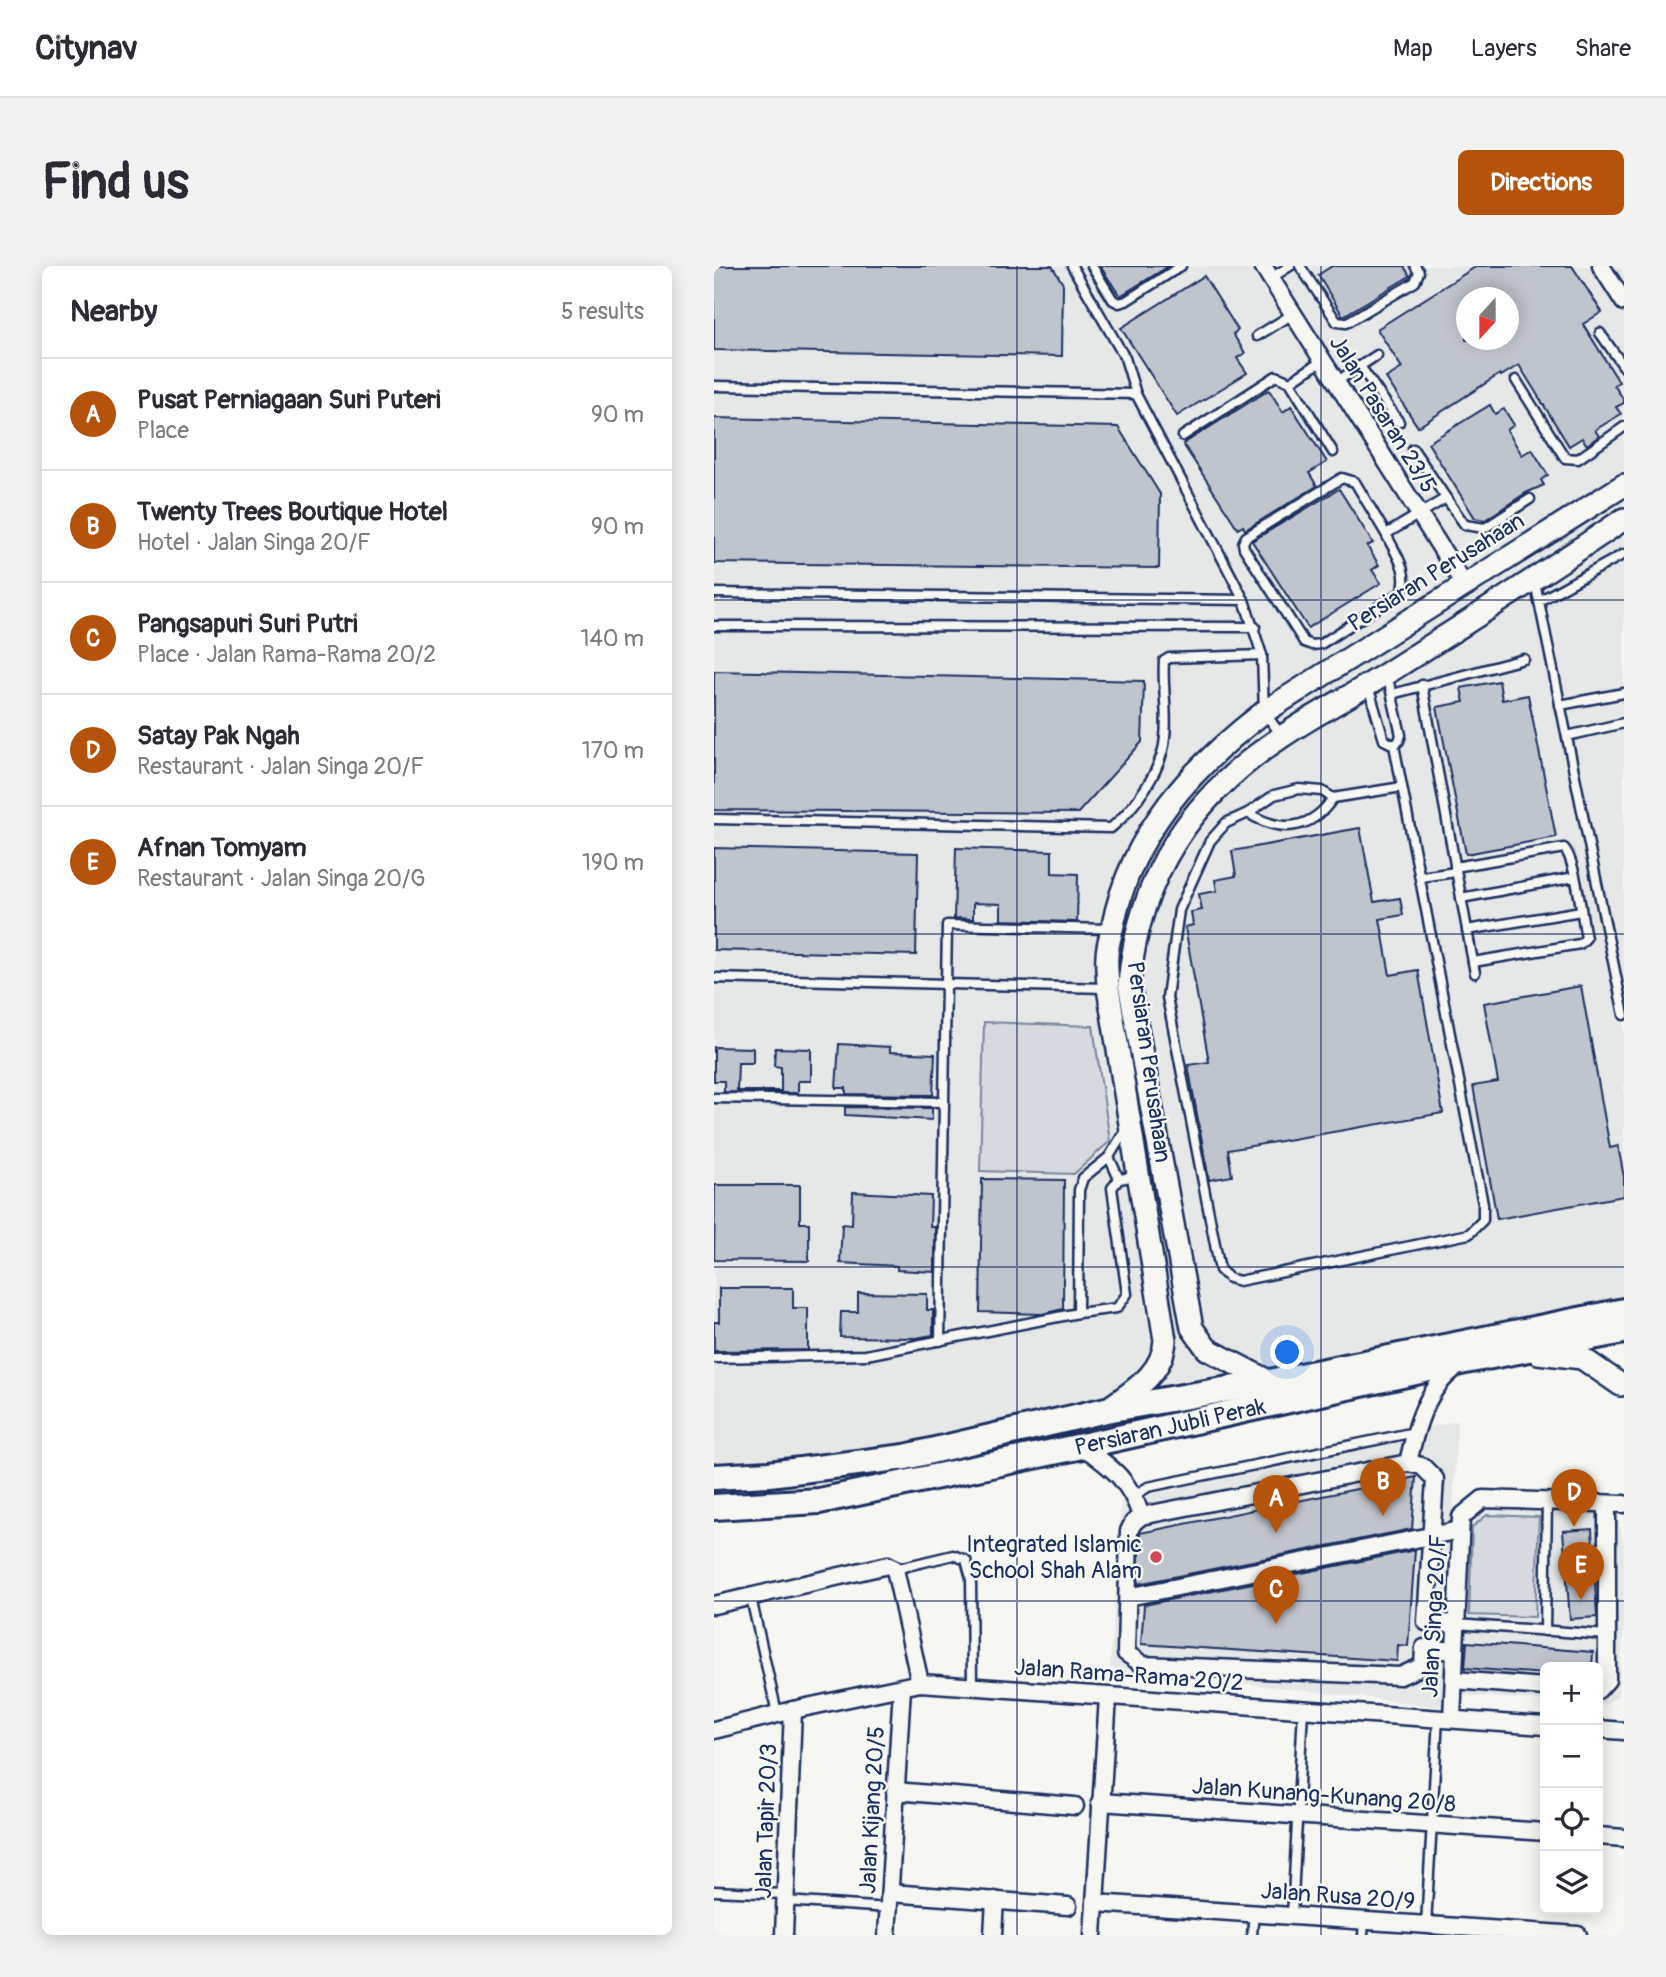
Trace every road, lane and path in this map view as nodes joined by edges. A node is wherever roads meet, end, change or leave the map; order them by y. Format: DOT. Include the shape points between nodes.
graph roads {
  1 [pos="1072,266"];
  2 [pos="1092,266"];
  3 [pos="1181,266"];
  4 [pos="1290,266"];
  5 [pos="1300,266"];
  6 [pos="1415,266"];
  7 [pos="1601,266"];
  8 [pos="1267,272"];
  9 [pos="1623,298"];
  10 [pos="1293,314"];
  11 [pos="1601,333"];
  12 [pos="1257,336"];
  13 [pos="1377,355"];
  14 [pos="1322,361"];
  15 [pos="1360,366"];
  16 [pos="1624,367"];
  17 [pos="1516,380"];
  18 [pos="1290,382"];
  19 [pos="1336,383"];
  20 [pos="714,386"];
  21 [pos="1136,394"];
  22 [pos="1399,422"];
  23 [pos="1624,427"];
  24 [pos="1183,436"];
  25 [pos="1413,449"];
  26 [pos="1334,452"];
  27 [pos="1624,485"];
  28 [pos="1446,498"];
  29 [pos="1530,499"];
  30 [pos="1420,515"];
  31 [pos="1624,519"];
  32 [pos="1386,534"];
  33 [pos="1624,554"];
  34 [pos="1534,579"];
  35 [pos="1465,586"];
  36 [pos="714,593"];
  37 [pos="1244,600"];
  38 [pos="1539,601"];
  39 [pos="714,626"];
  40 [pos="1255,627"];
  41 [pos="1262,655"];
  42 [pos="1524,659"];
  43 [pos="1390,684"];
  44 [pos="1422,685"];
  45 [pos="1368,686"];
  46 [pos="1624,694"];
  47 [pos="1560,705"];
  48 [pos="1264,712"];
  49 [pos="1624,723"];
  50 [pos="1282,736"];
  51 [pos="1567,736"];
  52 [pos="1394,745"];
  53 [pos="1402,787"];
  54 [pos="1333,797"];
  55 [pos="1248,813"];
  56 [pos="714,819"];
  57 [pos="1456,869"];
  58 [pos="1420,877"];
  59 [pos="1575,877"];
  60 [pos="1461,898"];
  61 [pos="1581,911"];
  62 [pos="1112,929"];
  63 [pos="1467,930"];
  64 [pos="1473,962"];
  65 [pos="1475,973"];
  66 [pos="714,978"];
  67 [pos="946,984"];
  68 [pos="1108,988"];
  69 [pos="1624,1015"];
  70 [pos="714,1098"];
  71 [pos="944,1102"];
  72 [pos="1130,1124"];
  73 [pos="1109,1157"];
  74 [pos="1128,1178"];
  75 [pos="1624,1311"];
  76 [pos="1078,1313"];
  77 [pos="1624,1331"];
  78 [pos="940,1341"];
  79 [pos="1508,1352"];
  80 [pos="714,1358"];
  81 [pos="1465,1361"];
  82 [pos="1270,1382"];
  83 [pos="1623,1389"];
  84 [pos="1106,1410"];
  85 [pos="1415,1432"];
  86 [pos="1082,1446"];
  87 [pos="1408,1463"];
  88 [pos="714,1477"];
  89 [pos="1135,1496"];
  90 [pos="1547,1502"];
  91 [pos="1607,1504"];
  92 [pos="1624,1504"];
  93 [pos="714,1507"];
  94 [pos="1142,1516"];
  95 [pos="1460,1530"];
  96 [pos="1432,1535"];
  97 [pos="895,1569"];
  98 [pos="1128,1597"];
  99 [pos="751,1598"];
  100 [pos="714,1605"];
  101 [pos="1456,1624"];
  102 [pos="1545,1631"];
  103 [pos="1607,1635"];
  104 [pos="1455,1651"];
  105 [pos="1454,1681"];
  106 [pos="920,1683"];
  107 [pos="1603,1684"];
  108 [pos="972,1687"];
  109 [pos="1540,1687"];
  110 [pos="902,1688"];
  111 [pos="1108,1697"];
  112 [pos="1303,1710"];
  113 [pos="785,1712"];
  114 [pos="1445,1718"];
  115 [pos="1540,1726"];
  116 [pos="1603,1729"];
  117 [pos="714,1730"];
  118 [pos="1624,1731"];
  119 [pos="895,1791"];
  120 [pos="1100,1802"];
  121 [pos="1075,1806"];
  122 [pos="1297,1816"];
  123 [pos="1432,1825"];
  124 [pos="1540,1832"];
  125 [pos="1603,1836"];
  126 [pos="1624,1838"];
  127 [pos="714,1891"];
  128 [pos="785,1898"];
  129 [pos="889,1900"];
  130 [pos="995,1900"];
  131 [pos="1095,1903"];
  132 [pos="1068,1906"];
  133 [pos="1254,1913"];
  134 [pos="1292,1916"];
  135 [pos="1426,1925"];
  136 [pos="1363,1928"];
  137 [pos="783,1935"];
  138 [pos="887,1935"];
  139 [pos="993,1935"];
  140 [pos="1093,1935"];
  141 [pos="1252,1935"];
  142 [pos="1578,1935"];
  1 -- 21 [label="lane" via="1125,359"];
  2 -- 3 [label="lane" via="1119,303"];
  4 -- 8 [label="lane"];
  5 -- 6 [label="lane" via="1337,322 1346,323 1415,282 1419,272"];
  7 -- 9 [label="street"];
  8 -- 10 [label="street, Jalan Pasaran 23/5"];
  10 -- 12 [label="lane"];
  10 -- 14 [label="street, Jalan Pasaran 23/5"];
  11 -- 16 [label="lane"];
  13 -- 15 [label="lane"];
  14 -- 18 [label="lane"];
  14 -- 19 [label="street, Jalan Pasaran 23/5"];
  15 -- 19 [label="lane"];
  15 -- 22 [label="lane"];
  17 -- 23 [label="lane" via="1565,458 1578,459"];
  18 -- 24 [label="lane" via="1276,376"];
  18 -- 26 [label="lane"];
  19 -- 30 [label="street, Jalan Pasaran 23/5"];
  20 -- 21 [label="lane"];
  21 -- 37 [label="lane"];
  25 -- 28 [label="lane"];
  27 -- 35 [label="main road, Persiaran Perusahaan"];
  28 -- 29 [label="lane" via="1465,526 1485,528"];
  28 -- 30 [label="lane"];
  30 -- 32 [label="lane"];
  30 -- 35 [label="street, Jalan Pasaran 23/5"];
  31 -- 34 [label="main road, Persiaran Perusahaan"];
  32 -- 32 [label="lane" via="1405,573 1402,592 1321,644 1312,645 1304,642 1243,543 1245,537 1342,478 1355,482"];
  33 -- 38 [label="lane"];
  34 -- 38 [label="lane"];
  34 -- 43 [label="main road, Persiaran Perusahaan"];
  35 -- 48 [label="main road, Persiaran Perusahaan"];
  36 -- 37 [label="lane"];
  37 -- 40 [label="lane"];
  38 -- 47 [label="lane"];
  39 -- 40 [label="lane"];
  40 -- 41 [label="lane"];
  41 -- 48 [label="lane"];
  41 -- 56 [label="lane" via="1169,657 1164,661 1166,737 1161,762 1126,816 1111,828"];
  42 -- 44 [label="lane"];
  43 -- 44 [label="lane"];
  43 -- 45 [label="main road, Persiaran Perusahaan"];
  43 -- 52 [label="lane" via="1401,735"];
  44 -- 57 [label="lane"];
  45 -- 50 [label="main road, Persiaran Perusahaan"];
  45 -- 52 [label="lane" via="1384,740"];
  46 -- 47 [label="lane"];
  47 -- 51 [label="lane"];
  48 -- 50 [label="lane"];
  48 -- 62 [label="main road, Persiaran Perusahaan" via="1175,794 1149,831 1119,898"];
  49 -- 51 [label="lane"];
  50 -- 82 [label="main road, Persiaran Perusahaan" via="1196,810 1164,858 1146,898 1129,984 1192,1328 1207,1349"];
  51 -- 69 [label="lane"];
  52 -- 53 [label="lane"];
  53 -- 54 [label="lane"];
  53 -- 58 [label="lane"];
  54 -- 55 [label="lane" via="1299,789 1274,795"];
  54 -- 55 [label="lane" via="1313,820 1284,828 1265,824"];
  55 -- 58 [label="lane" via="1226,823 1210,841 1179,910 1167,997 1220,1270 1230,1278 1239,1280 1469,1234 1483,1220"];
  57 -- 58 [label="lane"];
  57 -- 59 [label="lane" via="1564,848"];
  57 -- 60 [label="lane"];
  59 -- 60 [label="lane"];
  59 -- 61 [label="lane"];
  60 -- 63 [label="lane"];
  61 -- 63 [label="lane"];
  61 -- 64 [label="lane" via="1586,938 1580,944"];
  62 -- 67 [label="lane" via="947,925"];
  62 -- 68 [label="main road, Persiaran Perusahaan"];
  63 -- 64 [label="lane"];
  64 -- 65 [label="lane"];
  66 -- 67 [label="lane"];
  67 -- 68 [label="lane"];
  67 -- 71 [label="lane"];
  68 -- 72 [label="main road, Persiaran Perusahaan"];
  70 -- 71 [label="lane"];
  71 -- 78 [label="lane"];
  72 -- 73 [label="lane"];
  72 -- 74 [label="main road, Persiaran Perusahaan"];
  73 -- 74 [label="lane"];
  73 -- 76 [label="lane" via="1083,1178 1079,1191"];
  74 -- 76 [label="lane" via="1112,1188 1127,1294 1117,1308"];
  74 -- 84 [label="main road, Persiaran Perusahaan" via="1164,1351 1145,1381"];
  75 -- 82 [label="main road, Persiaran Jubli Perak"];
  76 -- 78 [label="lane"];
  77 -- 79 [label="main road, Persiaran Jubli Perak"];
  78 -- 80 [label="lane" via="866,1355"];
  79 -- 81 [label="main road, Persiaran Jubli Perak"];
  79 -- 83 [label="main road" via="1582,1358"];
  81 -- 85 [label="street" via="1442,1377"];
  81 -- 86 [label="main road, Persiaran Jubli Perak"];
  82 -- 84 [label="main road, Persiaran Jubli Perak"];
  84 -- 88 [label="main road, Persiaran Jubli Perak" via="905,1457"];
  85 -- 87 [label="street"];
  85 -- 89 [label="lane" via="1148,1487"];
  86 -- 89 [label="street" via="1114,1469"];
  86 -- 93 [label="main road, Persiaran Jubli Perak" via="819,1501"];
  87 -- 94 [label="street"];
  87 -- 96 [label="street" via="1422,1466 1435,1479"];
  89 -- 94 [label="street"];
  90 -- 91 [label="street, Jalan Singa 20/F"];
  90 -- 95 [label="street, Jalan Singa 20/F" via="1483,1499 1461,1517"];
  90 -- 102 [label="lane"];
  91 -- 92 [label="street, Jalan Singa 20/F"];
  91 -- 103 [label="street"];
  94 -- 98 [label="street" via="1129,1531"];
  95 -- 96 [label="street"];
  95 -- 101 [label="street, Jalan Singa 20/F"];
  96 -- 98 [label="street"];
  96 -- 101 [label="street" via="1426,1622"];
  97 -- 99 [label="street" via="888,1565"];
  97 -- 106 [label="street"];
  97 -- 108 [label="lane" via="953,1555 965,1560 971,1578"];
  98 -- 104 [label="street" via="1126,1653 1143,1665 1400,1676 1423,1666 1424,1648"];
  99 -- 100 [label="street"];
  99 -- 113 [label="lane"];
  101 -- 102 [label="lane"];
  101 -- 104 [label="street, Jalan Singa 20/F"];
  102 -- 103 [label="lane"];
  103 -- 107 [label="street" via="1607,1680"];
  104 -- 105 [label="street, Jalan Singa 20/F"];
  105 -- 109 [label="street"];
  105 -- 114 [label="street, Jalan Singa 20/F"];
  106 -- 108 [label="street, Jalan Rama-Rama 20/2"];
  106 -- 110 [label="street, Jalan Rama-Rama 20/2"];
  108 -- 111 [label="street, Jalan Rama-Rama 20/2"];
  110 -- 113 [label="street, Jalan Rama-Rama 20/2"];
  110 -- 119 [label="street, Jalan Kijang 20/5"];
  111 -- 112 [label="street, Jalan Rama-Rama 20/2"];
  111 -- 120 [label="street"];
  112 -- 114 [label="street, Jalan Rama-Rama 20/2"];
  112 -- 122 [label="lane"];
  113 -- 117 [label="street, Jalan Rama-Rama 20/2"];
  113 -- 128 [label="street, Jalan Tapir 20/3"];
  114 -- 115 [label="street, Jalan Rama-Rama 20/2"];
  114 -- 123 [label="lane"];
  116 -- 118 [label="street"];
  119 -- 121 [label="street"];
  119 -- 129 [label="street, Jalan Kijang 20/5"];
  120 -- 122 [label="street, Jalan Kunang-Kunang 20/8"];
  120 -- 131 [label="street"];
  122 -- 123 [label="street, Jalan Kunang-Kunang 20/8"];
  122 -- 134 [label="lane"];
  123 -- 124 [label="street, Jalan Kunang-Kunang 20/8"];
  123 -- 135 [label="lane"];
  125 -- 126 [label="street"];
  127 -- 128 [label="lane"];
  128 -- 129 [label="lane"];
  128 -- 137 [label="street, Jalan Tapir 20/3"];
  129 -- 130 [label="street"];
  129 -- 138 [label="street, Jalan Kijang 20/5"];
  130 -- 132 [label="street"];
  130 -- 139 [label="street"];
  131 -- 133 [label="street, Jalan Rusa 20/9"];
  131 -- 140 [label="street"];
  133 -- 134 [label="street, Jalan Rusa 20/9"];
  133 -- 141 [label="lane"];
  134 -- 136 [label="street, Jalan Rusa 20/9"];
  135 -- 136 [label="street, Jalan Rusa 20/9"];
  135 -- 142 [label="street, Jalan Rusa 20/9"];
}
